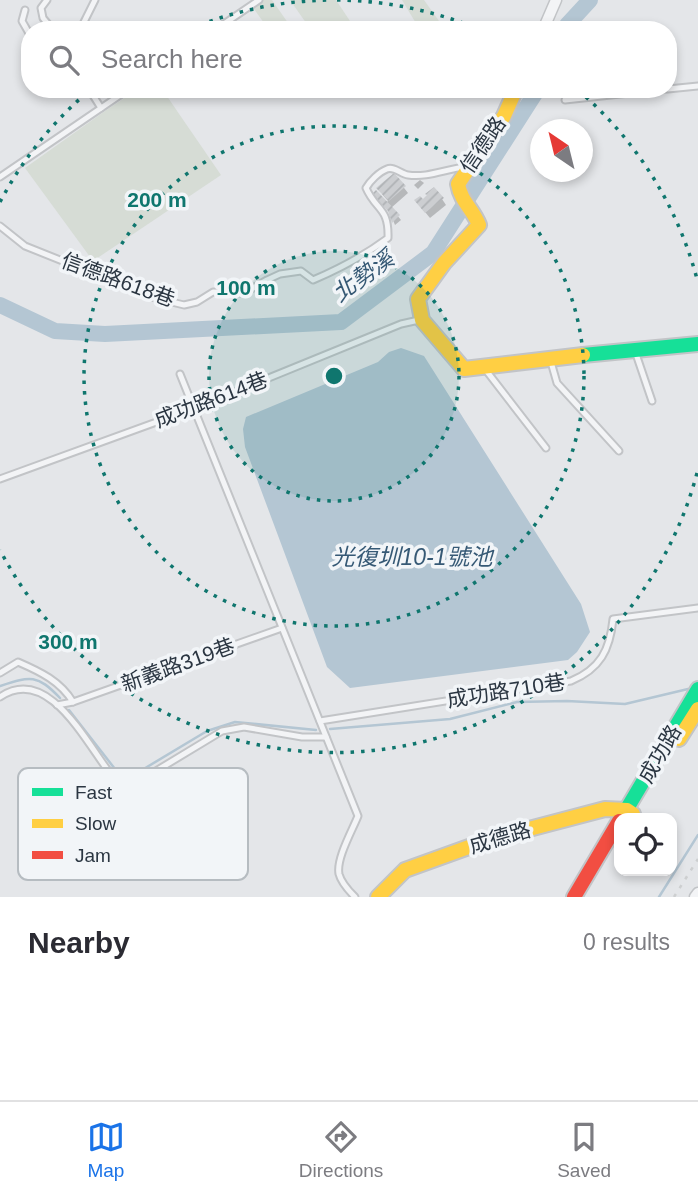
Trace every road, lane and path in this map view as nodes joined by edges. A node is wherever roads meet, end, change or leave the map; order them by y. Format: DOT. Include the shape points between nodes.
graph roads {
  1 [pos="47,0"];
  2 [pos="95,0"];
  3 [pos="259,0"];
  4 [pos="556,0"];
  5 [pos="26,10"];
  6 [pos="22,21"];
  7 [pos="46,21"];
  8 [pos="84,21"];
  9 [pos="228,21"];
  10 [pos="547,21"];
  11 [pos="698,86"];
  12 [pos="677,88"];
  13 [pos="95,98"];
  14 [pos="112,98"];
  15 [pos="512,98"];
  16 [pos="584,98"];
  17 [pos="565,100"];
  18 [pos="101,108"];
  19 [pos="468,168"];
  20 [pos="0,177"];
  21 [pos="0,226"];
  22 [pos="422,320"];
  23 [pos="698,344"];
  24 [pos="635,351"];
  25 [pos="550,359"];
  26 [pos="483,367"];
  27 [pos="180,374"];
  28 [pos="652,401"];
  29 [pos="195,408"];
  30 [pos="546,448"];
  31 [pos="619,451"];
  32 [pos="0,479"];
  33 [pos="698,608"];
  34 [pos="282,628"];
  35 [pos="0,673"];
  36 [pos="698,689"];
  37 [pos="0,696"];
  38 [pos="73,702"];
  39 [pos="57,705"];
  40 [pos="698,709"];
  41 [pos="320,721"];
  42 [pos="326,737"];
  43 [pos="106,768"];
  44 [pos="161,768"];
  45 [pos="617,813"];
  46 [pos="628,813"];
  47 [pos="628,813"];
  48 [pos="614,835"];
  49 [pos="614,846"];
  50 [pos="355,897"];
  51 [pos="378,897"];
  52 [pos="574,897"];
  53 [pos="584,897"];
  1 -- 7 [label="lane" via="41,8"];
  2 -- 8 [label="lane"];
  3 -- 9 [label="lane"];
  4 -- 10 [label="street"];
  5 -- 6 [label="lane"];
  11 -- 12 [label="lane"];
  13 -- 18 [label="lane"];
  14 -- 18 [label="lane"];
  15 -- 19 [label="street, 信德路"];
  16 -- 17 [label="lane"];
  18 -- 20 [label="lane"];
  19 -- 21 [label="lane, 信德路618巷" via="409,175 388,168 366,188 388,224 388,238 370,252 313,280 301,271 292,271 246,292 213,292 184,305 155,298 25,246"];
  19 -- 22 [label="street, 信德路" via="458,184 458,195 479,225 418,299"];
  22 -- 26 [label="street" via="464,369"];
  22 -- 29 [label="lane, 成功路614巷" via="401,324"];
  23 -- 24 [label="street"];
  24 -- 25 [label="street"];
  24 -- 28 [label="lane"];
  25 -- 26 [label="street"];
  25 -- 31 [label="lane" via="557,383"];
  26 -- 30 [label="lane"];
  27 -- 29 [label="lane"];
  29 -- 32 [label="lane, 成功路614巷"];
  29 -- 34 [label="lane"];
  33 -- 41 [label="lane, 成功路710巷" via="613,620 600,661 571,681"];
  34 -- 38 [label="lane, 新義路319巷"];
  34 -- 41 [label="lane"];
  35 -- 38 [label="lane" via="18,662 65,689"];
  36 -- 46 [label="street, 成功路"];
  37 -- 39 [label="lane" via="27,688"];
  38 -- 39 [label="lane, 新義路319巷"];
  39 -- 43 [label="lane"];
  40 -- 47 [label="street, 成功路"];
  41 -- 42 [label="lane"];
  42 -- 44 [label="lane" via="244,727 222,731"];
  42 -- 50 [label="lane" via="358,816 339,875"];
  45 -- 51 [label="street, 成德路" via="605,809 422,863 405,870"];
  48 -- 52 [label="street, 成功路"];
  49 -- 53 [label="street"];
}
